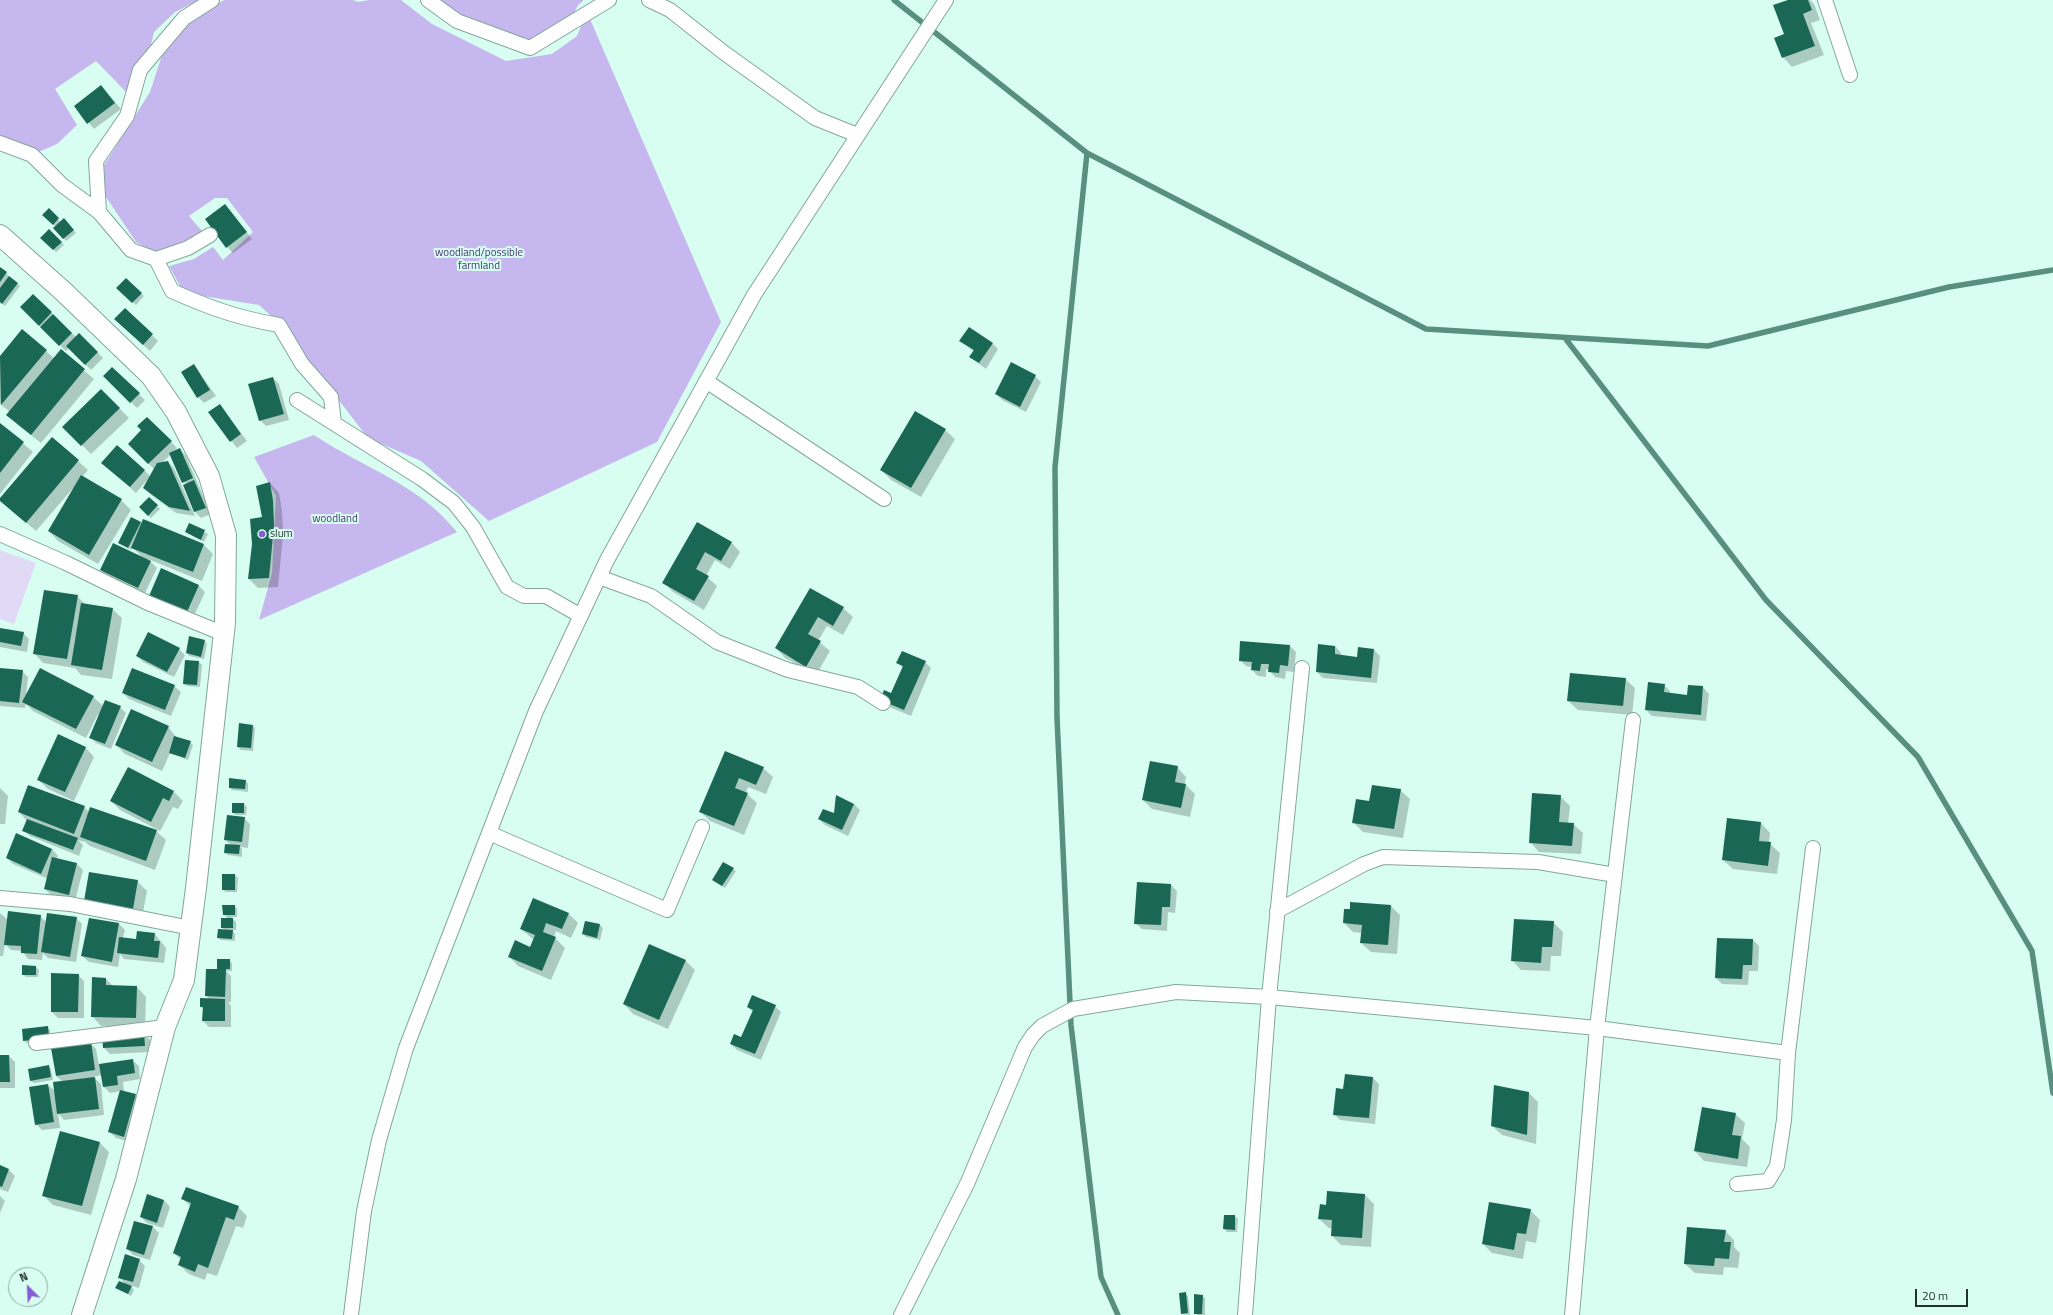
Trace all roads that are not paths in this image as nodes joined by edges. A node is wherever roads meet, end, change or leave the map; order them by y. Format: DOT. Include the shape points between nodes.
graph roads {
  1 [pos="212,0"];
  2 [pos="428,0"];
  3 [pos="609,0"];
  4 [pos="649,0"];
  5 [pos="946,0"];
  6 [pos="1825,0"];
  7 [pos="1850,75"];
  8 [pos="857,135"];
  9 [pos="0,143"];
  10 [pos="99,212"];
  11 [pos="0,235"];
  12 [pos="210,235"];
  13 [pos="156,259"];
  14 [pos="706,381"];
  15 [pos="297,400"];
  16 [pos="334,423"];
  17 [pos="884,499"];
  18 [pos="0,534"];
  19 [pos="599,577"];
  20 [pos="581,616"];
  21 [pos="224,634"];
  22 [pos="1302,668"];
  23 [pos="883,703"];
  24 [pos="1633,720"];
  25 [pos="702,827"];
  26 [pos="489,833"];
  27 [pos="1813,848"];
  28 [pos="1615,875"];
  29 [pos="0,898"];
  30 [pos="1277,911"];
  31 [pos="191,928"];
  32 [pos="1269,996"];
  33 [pos="165,1027"];
  34 [pos="1597,1028"];
  35 [pos="36,1043"];
  36 [pos="1788,1053"];
  37 [pos="1737,1184"];
  38 [pos="82,1315"];
  39 [pos="351,1315"];
  40 [pos="901,1315"];
  41 [pos="1245,1315"];
  42 [pos="1572,1315"];
  1 -- 10 [label="street" via="184,18 140,70 127,116 96,161"];
  2 -- 3 [label="street" via="457,21 530,48"];
  4 -- 8 [label="street" via="670,10 723,52 815,118"];
  5 -- 8 [label="street"];
  6 -- 7 [label="street"];
  8 -- 14 [label="street" via="754,294"];
  9 -- 10 [label="street" via="32,155 62,185"];
  10 -- 13 [label="street" via="131,250"];
  11 -- 21 [label="main road" via="64,292 151,376 176,412 208,476 226,535"];
  12 -- 13 [label="street" via="188,248"];
  13 -- 16 [label="street" via="172,291 209,308 242,318 280,325 302,364 331,397"];
  14 -- 17 [label="street"];
  14 -- 19 [label="street"];
  15 -- 16 [label="street"];
  16 -- 20 [label="street" via="422,479 454,503 473,527 507,587 524,596 546,596"];
  18 -- 21 [label="street" via="148,603"];
  19 -- 20 [label="street"];
  19 -- 23 [label="street" via="651,596 717,642 788,670 858,687"];
  20 -- 26 [label="street" via="536,711"];
  21 -- 31 [label="main road"];
  22 -- 30 [label="street"];
  24 -- 28 [label="street"];
  25 -- 26 [label="street" via="667,910"];
  26 -- 39 [label="street" via="406,1048 382,1133 364,1211"];
  27 -- 36 [label="street"];
  28 -- 30 [label="street" via="1538,862 1383,857 1364,864"];
  28 -- 34 [label="street"];
  29 -- 31 [label="street" via="70,904"];
  30 -- 32 [label="street"];
  31 -- 33 [label="main road" via="184,980"];
  32 -- 34 [label="street"];
  32 -- 40 [label="street" via="1176,992 1073,1009 1042,1026 1025,1047 967,1184"];
  32 -- 41 [label="street"];
  33 -- 35 [label="street"];
  33 -- 38 [label="main road" via="126,1179"];
  34 -- 36 [label="street"];
  34 -- 42 [label="street"];
  36 -- 37 [label="street" via="1784,1120 1777,1166 1768,1181"];
}
